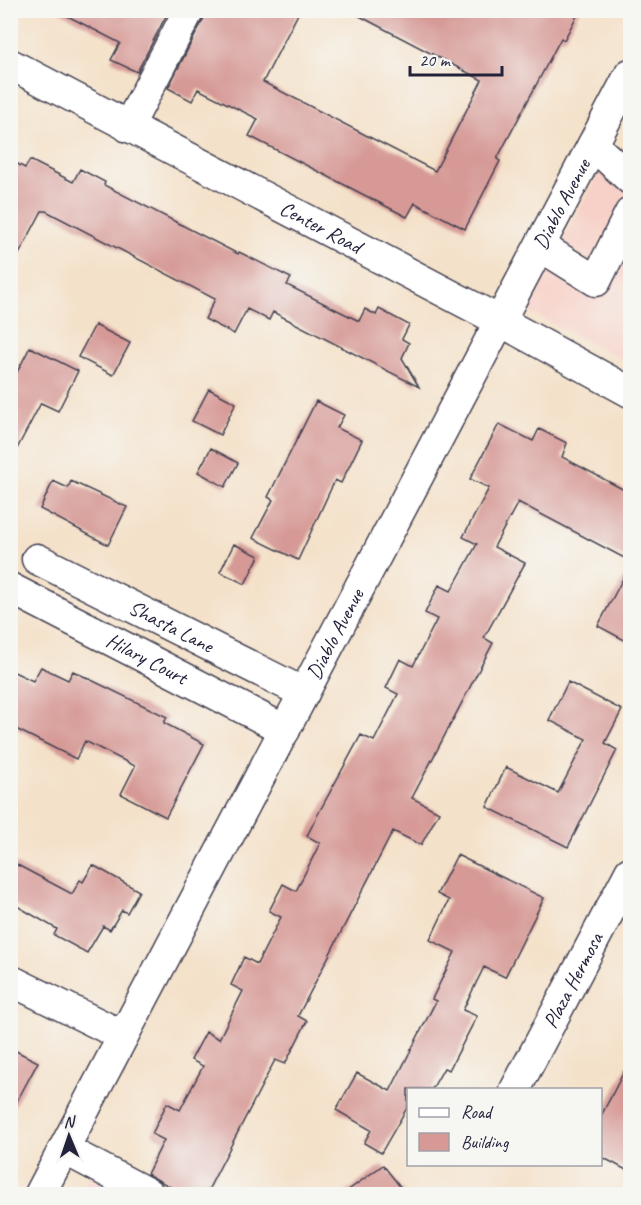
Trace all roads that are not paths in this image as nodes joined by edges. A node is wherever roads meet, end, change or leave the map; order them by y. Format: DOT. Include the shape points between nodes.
graph roads {
  1 [pos="189,10"];
  2 [pos="10,64"];
  3 [pos="629,81"];
  4 [pos="128,127"];
  5 [pos="593,145"];
  6 [pos="630,178"];
  7 [pos="630,213"];
  8 [pos="540,246"];
  9 [pos="500,321"];
  10 [pos="630,392"];
  11 [pos="37,559"];
  12 [pos="10,588"];
  13 [pos="304,693"];
  14 [pos="285,730"];
  15 [pos="630,872"];
  16 [pos="10,980"];
  17 [pos="123,1036"];
  18 [pos="516,1088"];
  19 [pos="64,1149"];
  20 [pos="40,1194"];
  21 [pos="149,1194"];
  1 -- 4 [label="street"];
  2 -- 4 [label="street, Center Road"];
  3 -- 5 [label="street, Diablo Avenue"];
  4 -- 9 [label="street, Center Road"];
  5 -- 6 [label="street"];
  5 -- 8 [label="street, Diablo Avenue"];
  7 -- 8 [label="street" via="596,281"];
  8 -- 9 [label="street, Diablo Avenue"];
  9 -- 10 [label="street, Center Road"];
  9 -- 13 [label="street, Diablo Avenue"];
  11 -- 13 [label="street, Shasta Lane"];
  12 -- 14 [label="street, Hilary Court"];
  13 -- 14 [label="street, Diablo Avenue"];
  14 -- 17 [label="street, Diablo Avenue"];
  15 -- 18 [label="street, Plaza Hermosa"];
  16 -- 17 [label="street"];
  17 -- 19 [label="street, Diablo Avenue"];
  19 -- 20 [label="street, Diablo Avenue"];
  19 -- 21 [label="street"];
}
